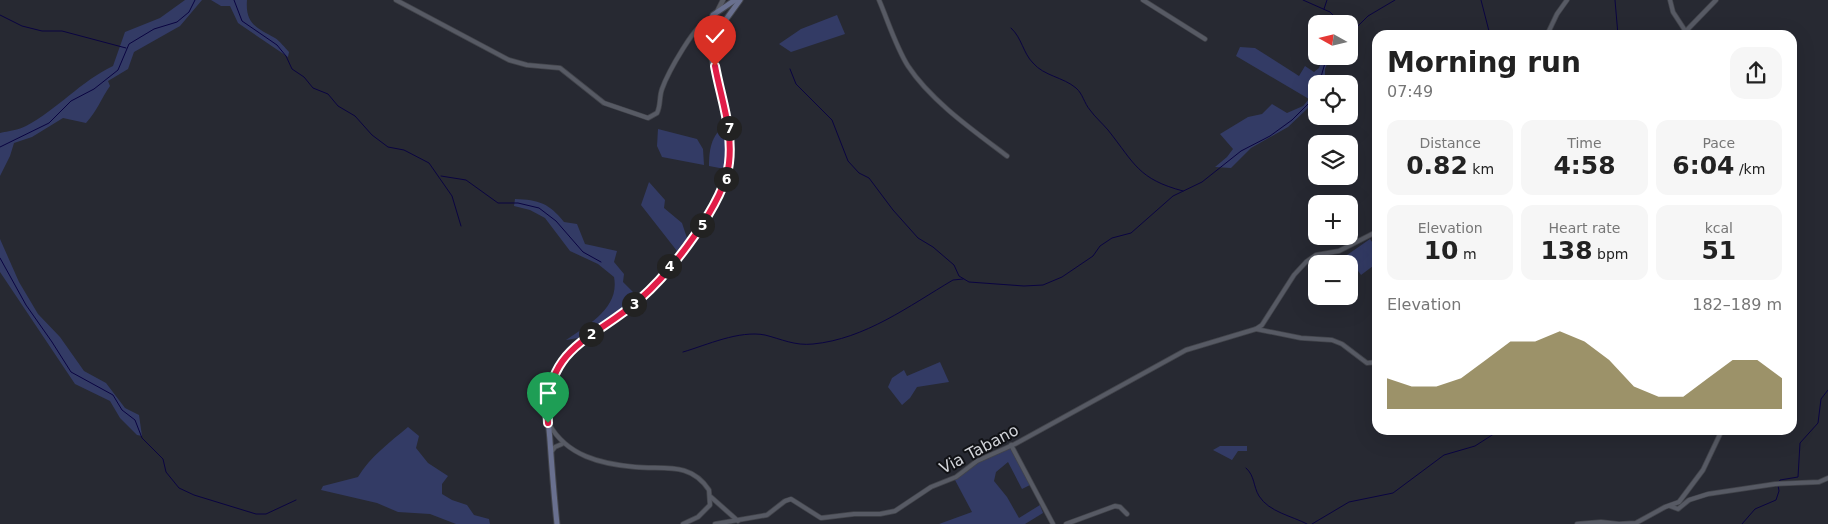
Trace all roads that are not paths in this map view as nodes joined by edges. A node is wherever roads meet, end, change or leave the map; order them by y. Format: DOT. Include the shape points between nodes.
graph roads {
  1 [pos="396,0"];
  2 [pos="723,0"];
  3 [pos="735,0"];
  4 [pos="740,0"];
  5 [pos="878,0"];
  6 [pos="1143,0"];
  7 [pos="1567,0"];
  8 [pos="1670,0"];
  9 [pos="1716,0"];
  10 [pos="716,13"];
  11 [pos="711,20"];
  12 [pos="723,23"];
  13 [pos="1550,30"];
  14 [pos="1687,30"];
  15 [pos="1206,39"];
  16 [pos="715,66"];
  17 [pos="1007,156"];
  18 [pos="1372,234"];
  19 [pos="1256,329"];
  20 [pos="1372,363"];
  21 [pos="548,423"];
  22 [pos="1720,435"];
  23 [pos="550,440"];
  24 [pos="560,442"];
  25 [pos="1012,445"];
  26 [pos="551,452"];
  27 [pos="1828,478"];
  28 [pos="711,497"];
  29 [pos="1670,506"];
  30 [pos="1127,514"];
  31 [pos="824,518"];
  32 [pos="738,521"];
  33 [pos="557,524"];
  34 [pos="683,524"];
  35 [pos="715,524"];
  36 [pos="824,524"];
  37 [pos="1053,524"];
  38 [pos="1066,524"];
  39 [pos="1577,524"];
  1 -- 11 [label="street" via="509,60 560,68 604,103 645,118 657,113 661,90 678,57 699,26 705,20"];
  2 -- 10 [label="street"];
  3 -- 10 [label="main road"];
  4 -- 12 [label="main road"];
  5 -- 17 [label="street" via="908,66 923,85"];
  6 -- 15 [label="street"];
  7 -- 13 [label="street"];
  8 -- 14 [label="street" via="1673,12"];
  9 -- 14 [label="street"];
  10 -- 11 [label="main road"];
  10 -- 12 [label="street" via="721,15"];
  11 -- 12 [label="street" via="716,27"];
  11 -- 16 [label="main road" via="709,40"];
  12 -- 16 [label="main road"];
  16 -- 21 [label="main road" via="728,122 730,147 725,183 717,202 667,269 638,301 568,353 551,388"];
  18 -- 19 [label="street" via="1339,251 1316,255 1306,262"];
  19 -- 20 [label="street, Via Tabano" via="1332,340 1367,363"];
  19 -- 25 [label="street, Via Tabano" via="1186,350"];
  21 -- 23 [label="main road"];
  21 -- 24 [label="street"];
  22 -- 29 [label="street" via="1689,491"];
  23 -- 24 [label="street"];
  23 -- 26 [label="main road"];
  24 -- 26 [label="street"];
  24 -- 28 [label="street" via="587,457 634,467 677,468 705,483"];
  25 -- 31 [label="street, Via Tabano" via="931,487 896,511"];
  25 -- 37 [label="street"];
  26 -- 33 [label="main road"];
  27 -- 29 [label="street" via="1819,482 1782,483 1708,494 1689,500 1678,509"];
  28 -- 32 [label="street"];
  28 -- 34 [label="street" via="705,512"];
  29 -- 39 [label="street" via="1636,522"];
  30 -- 38 [label="street" via="1115,506"];
  31 -- 32 [label="street" via="815,516 791,499 767,516"];
  31 -- 36 [label="street"];
  32 -- 35 [label="street"];
}
